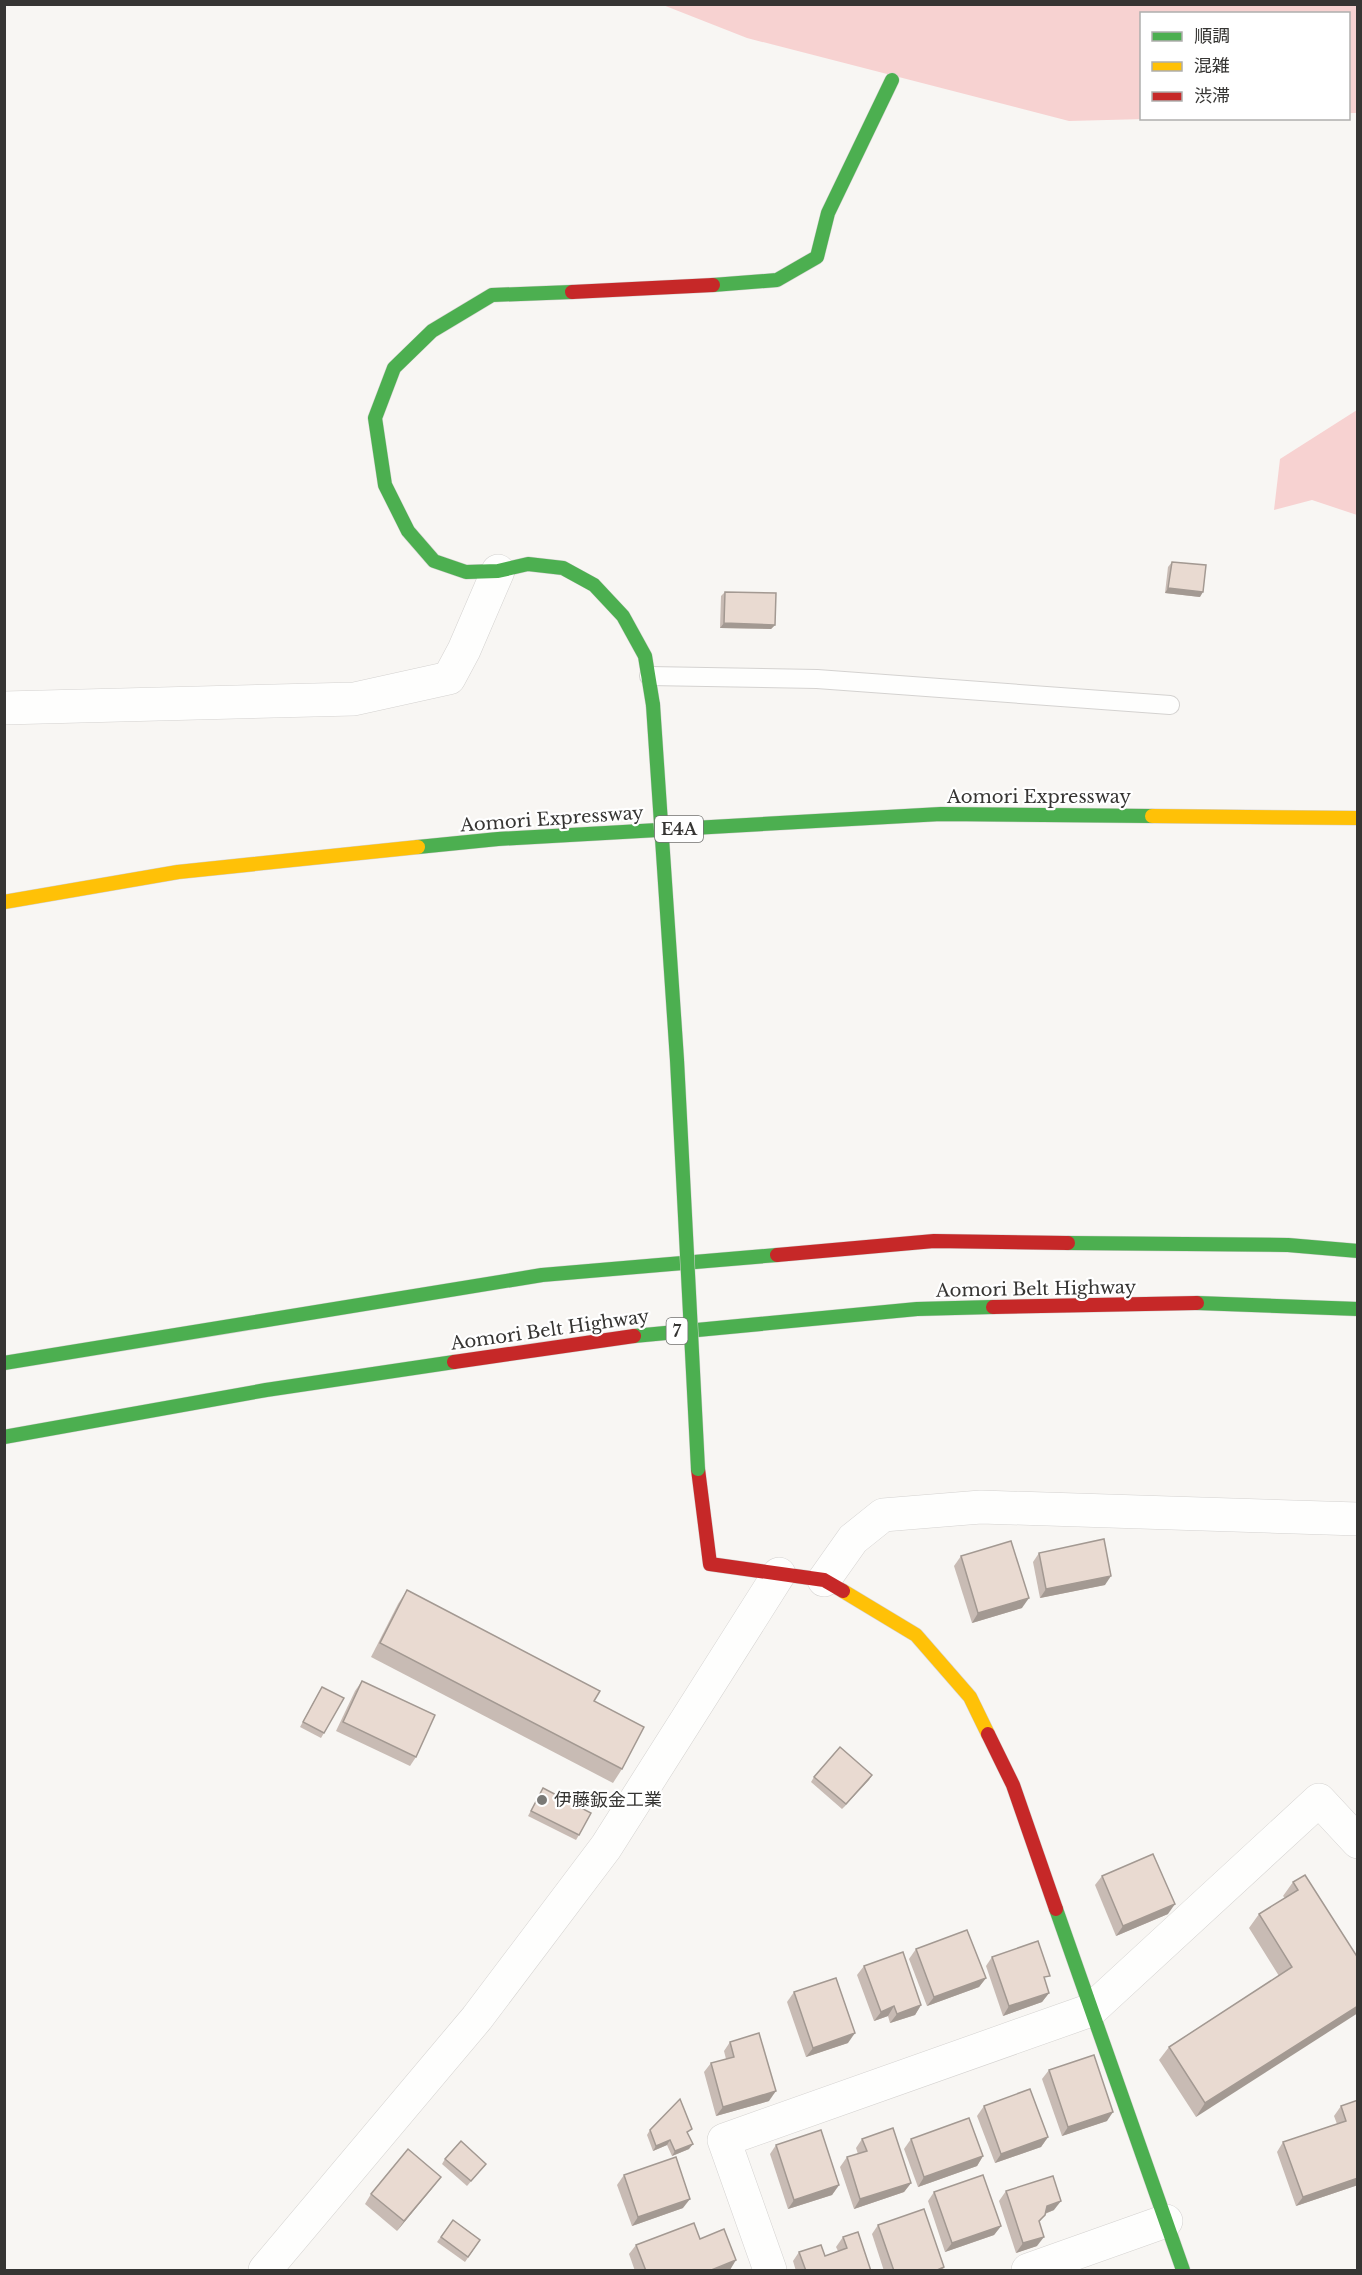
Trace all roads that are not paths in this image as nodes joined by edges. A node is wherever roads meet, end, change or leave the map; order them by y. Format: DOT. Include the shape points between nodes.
graph roads {
  1 [pos="892,80"];
  2 [pos="498,571"];
  3 [pos="648,676"];
  4 [pos="1170,705"];
  5 [pos="4,708"];
  6 [pos="1358,818"];
  7 [pos="4,902"];
  8 [pos="1358,1251"];
  9 [pos="1358,1309"];
  10 [pos="4,1363"];
  11 [pos="4,1437"];
  12 [pos="1358,1519"];
  13 [pos="779,1574"];
  14 [pos="824,1580"];
  15 [pos="1358,1842"];
  16 [pos="1091,2010"];
  17 [pos="1166,2221"];
  18 [pos="265,2271"];
  19 [pos="770,2271"];
  20 [pos="1028,2271"];
  21 [pos="1183,2271"];
  1 -- 2 [label="main road" via="828,213 817,257 777,280 664,289 492,295 432,332 394,368 375,418 385,485 408,531 434,561 466,572"];
  2 -- 3 [label="main road" via="528,564 563,568 594,585 623,616 645,656"];
  2 -- 5 [label="street" via="449,678 354,699"];
  3 -- 4 [label="lane" via="818,679"];
  3 -- 13 [label="main road, bridge" via="677,1060 698,1469 710,1564"];
  6 -- 7 [label="main road, Aomori Expressway / E4A" via="941,814 510,838 178,872"];
  8 -- 10 [label="main road" via="1288,1245 922,1242 542,1275"];
  9 -- 11 [label="main road, Aomori Belt Highway / 7" via="1194,1303 917,1309 654,1333 266,1390"];
  12 -- 14 [label="street" via="981,1507 884,1515 853,1539"];
  13 -- 14 [label="main road"];
  13 -- 18 [label="street" via="606,1847 477,2018"];
  14 -- 16 [label="main road" via="916,1635 969,1697 1013,1785"];
  15 -- 16 [label="street" via="1319,1800"];
  16 -- 17 [label="main road"];
  16 -- 19 [label="street" via="724,2140"];
  17 -- 20 [label="street"];
  17 -- 21 [label="main road"];
}
